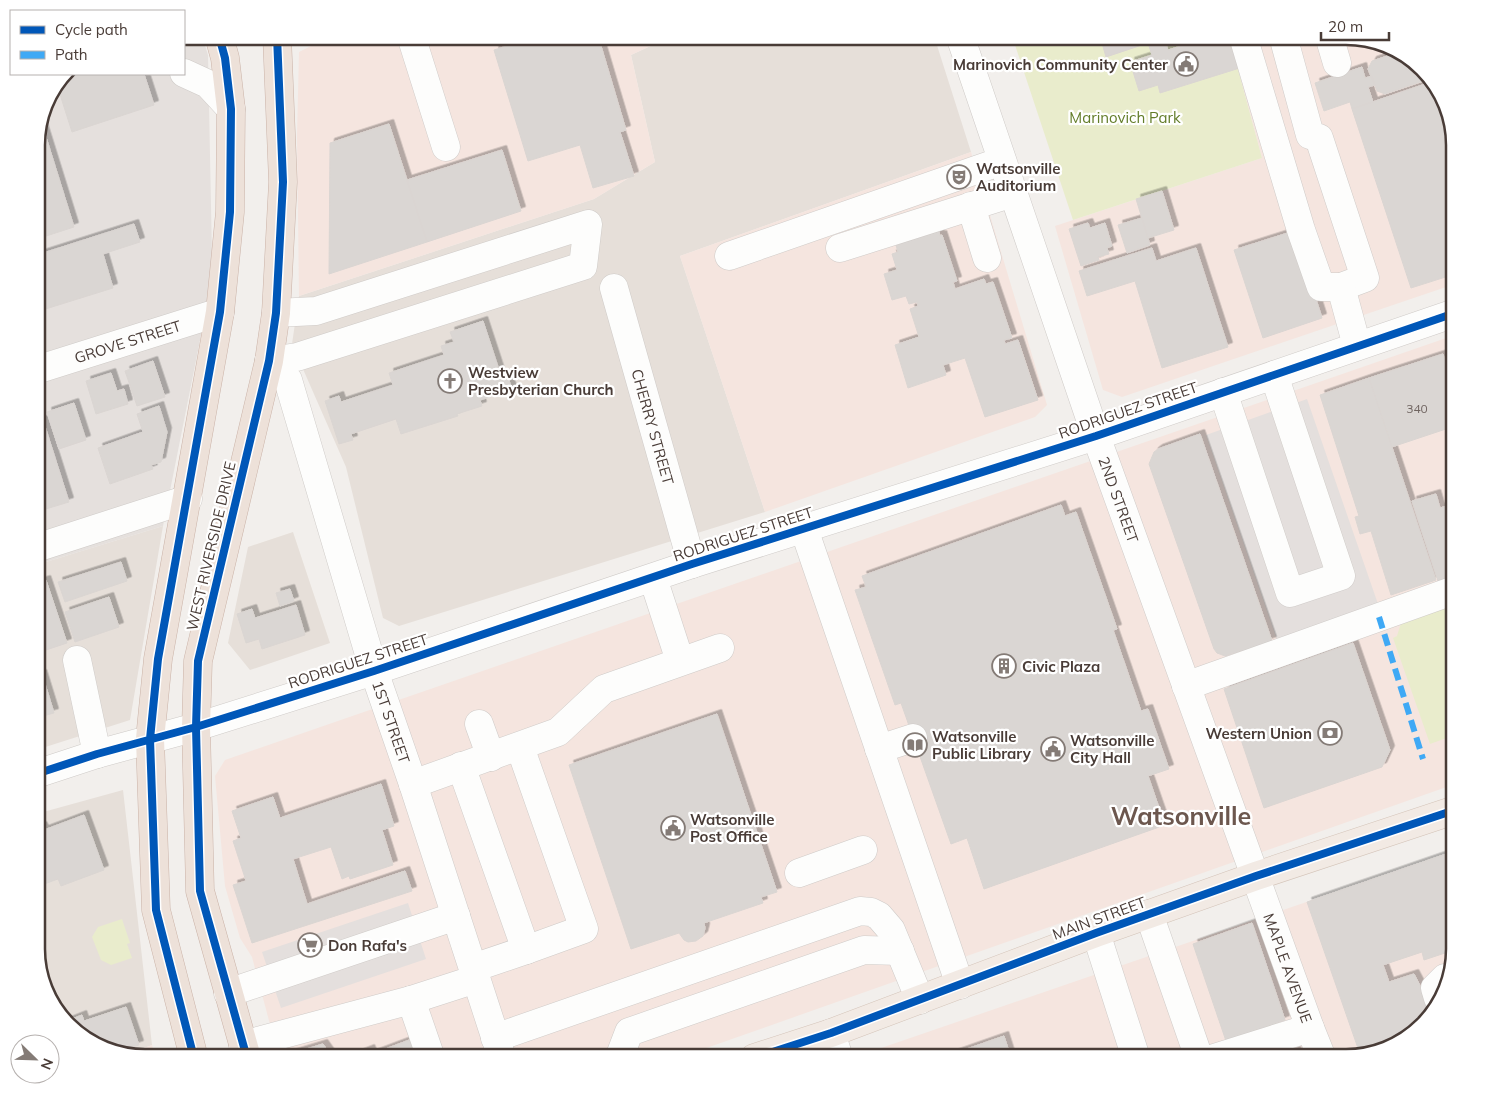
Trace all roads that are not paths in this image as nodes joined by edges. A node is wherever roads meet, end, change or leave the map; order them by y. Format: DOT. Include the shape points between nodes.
graph roads {
  1 [pos="221,45"];
  2 [pos="278,45"];
  3 [pos="414,45"];
  4 [pos="963,45"];
  5 [pos="1246,45"];
  6 [pos="1285,45"];
  7 [pos="1331,45"];
  8 [pos="1337,63"];
  9 [pos="185,73"];
  10 [pos="231,109"];
  11 [pos="446,147"];
  12 [pos="1002,162"];
  13 [pos="1013,193"];
  14 [pos="971,206"];
  15 [pos="840,248"];
  16 [pos="729,256"];
  17 [pos="987,258"];
  18 [pos="1341,287"];
  19 [pos="614,288"];
  20 [pos="220,312"];
  21 [pos="276,313"];
  22 [pos="1446,318"];
  23 [pos="1357,346"];
  24 [pos="269,361"];
  25 [pos="45,367"];
  26 [pos="1274,375"];
  27 [pos="1223,392"];
  28 [pos="1096,436"];
  29 [pos="188,499"];
  30 [pos="804,529"];
  31 [pos="45,545"];
  32 [pos="692,564"];
  33 [pos="653,578"];
  34 [pos="1446,593"];
  35 [pos="720,648"];
  36 [pos="77,660"];
  37 [pos="680,661"];
  38 [pos="374,671"];
  39 [pos="1186,686"];
  40 [pos="479,724"];
  41 [pos="196,727"];
  42 [pos="914,738"];
  43 [pos="150,739"];
  44 [pos="520,747"];
  45 [pos="880,749"];
  46 [pos="97,754"];
  47 [pos="491,757"];
  48 [pos="462,766"];
  49 [pos="45,771"];
  50 [pos="413,784"];
  51 [pos="1446,813"];
  52 [pos="863,850"];
  53 [pos="799,873"];
  54 [pos="1256,876"];
  55 [pos="1149,914"];
  56 [pos="456,916"];
  57 [pos="1096,933"];
  58 [pos="526,950"];
  59 [pos="900,951"];
  60 [pos="475,974"];
  61 [pos="960,985"];
  62 [pos="228,993"];
  63 [pos="411,1000"];
  64 [pos="920,1000"];
  65 [pos="1310,1028"];
  66 [pos="835,1045"];
  67 [pos="499,1048"];
  68 [pos="192,1049"];
  69 [pos="244,1049"];
  70 [pos="252,1049"];
  71 [pos="429,1049"];
  72 [pos="623,1049"];
  73 [pos="810,1049"];
  74 [pos="1133,1049"];
  75 [pos="1197,1049"];
  76 [pos="1243,1049"];
  77 [pos="1318,1049"];
  1 -- 10 [label="highway, WEST RIVERSIDE DRIVE"];
  2 -- 21 [label="highway, WEST RIVERSIDE DRIVE" via="283,182"];
  3 -- 11 [label="street"];
  4 -- 12 [label="street, 2ND STREET"];
  5 -- 18 [label="street" via="1321,287"];
  6 -- 18 [label="street" via="1310,135 1319,138 1365,278"];
  7 -- 8 [label="street"];
  9 -- 10 [label="street" via="208,84"];
  10 -- 20 [label="highway, WEST RIVERSIDE DRIVE" via="230,212"];
  12 -- 13 [label="street, 2ND STREET"];
  12 -- 16 [label="street"];
  13 -- 14 [label="street"];
  13 -- 28 [label="street, 2ND STREET"];
  14 -- 15 [label="street"];
  14 -- 17 [label="street"];
  18 -- 23 [label="street"];
  19 -- 32 [label="street, CHERRY STREET"];
  20 -- 25 [label="street, GROVE STREET"];
  20 -- 29 [label="highway, WEST RIVERSIDE DRIVE"];
  21 -- 24 [label="highway, WEST RIVERSIDE DRIVE"];
  21 -- 24 [label="street" via="316,311 588,224 583,266 297,357"];
  22 -- 23 [label="street, RODRIGUEZ STREET"];
  23 -- 26 [label="street, RODRIGUEZ STREET"];
  24 -- 38 [label="street, 1ST STREET" via="288,380"];
  24 -- 41 [label="highway, WEST RIVERSIDE DRIVE" via="198,661"];
  26 -- 27 [label="street, RODRIGUEZ STREET"];
  26 -- 27 [label="street" via="1341,576 1290,593"];
  27 -- 28 [label="street, RODRIGUEZ STREET"];
  28 -- 30 [label="street, RODRIGUEZ STREET"];
  28 -- 39 [label="street, 2ND STREET"];
  29 -- 31 [label="street"];
  29 -- 43 [label="highway, WEST RIVERSIDE DRIVE" via="158,659"];
  30 -- 32 [label="street, RODRIGUEZ STREET"];
  30 -- 45 [label="street"];
  32 -- 33 [label="street, RODRIGUEZ STREET"];
  33 -- 37 [label="street"];
  33 -- 38 [label="street, RODRIGUEZ STREET"];
  34 -- 39 [label="street"];
  35 -- 37 [label="street"];
  36 -- 46 [label="street"];
  37 -- 44 [label="street" via="604,689 558,732"];
  38 -- 41 [label="street, RODRIGUEZ STREET"];
  38 -- 50 [label="street, 1ST STREET"];
  39 -- 54 [label="street, 2ND STREET"];
  40 -- 47 [label="street"];
  41 -- 43 [label="street, RODRIGUEZ STREET"];
  41 -- 62 [label="highway, WEST RIVERSIDE DRIVE" via="200,891"];
  42 -- 45 [label="street"];
  43 -- 46 [label="street, RODRIGUEZ STREET"];
  43 -- 68 [label="highway, WEST RIVERSIDE DRIVE" via="156,910"];
  44 -- 47 [label="street"];
  44 -- 58 [label="street" via="584,929"];
  45 -- 61 [label="street"];
  46 -- 49 [label="street, RODRIGUEZ STREET"];
  47 -- 48 [label="street"];
  48 -- 50 [label="street"];
  48 -- 58 [label="street"];
  50 -- 56 [label="street, 1ST STREET"];
  51 -- 54 [label="main road, MAIN STREET"];
  52 -- 53 [label="street"];
  54 -- 55 [label="main road, MAIN STREET"];
  54 -- 65 [label="street, MAPLE AVENUE"];
  55 -- 57 [label="main road, MAIN STREET"];
  55 -- 75 [label="street"];
  56 -- 60 [label="street, 1ST STREET"];
  56 -- 62 [label="street"];
  57 -- 61 [label="main road, MAIN STREET"];
  57 -- 74 [label="street"];
  58 -- 60 [label="street"];
  59 -- 64 [label="street"];
  59 -- 67 [label="street" via="887,924 871,912 860,911"];
  59 -- 72 [label="street" via="864,950 629,1032"];
  60 -- 63 [label="street"];
  60 -- 67 [label="street, 1ST STREET"];
  61 -- 64 [label="main road, MAIN STREET"];
  62 -- 69 [label="highway, WEST RIVERSIDE DRIVE"];
  63 -- 70 [label="street"];
  63 -- 71 [label="street"];
  64 -- 66 [label="main road, MAIN STREET"];
  65 -- 76 [label="street"];
  65 -- 77 [label="street, MAPLE AVENUE"];
  66 -- 73 [label="main road, MAIN STREET"];
}
